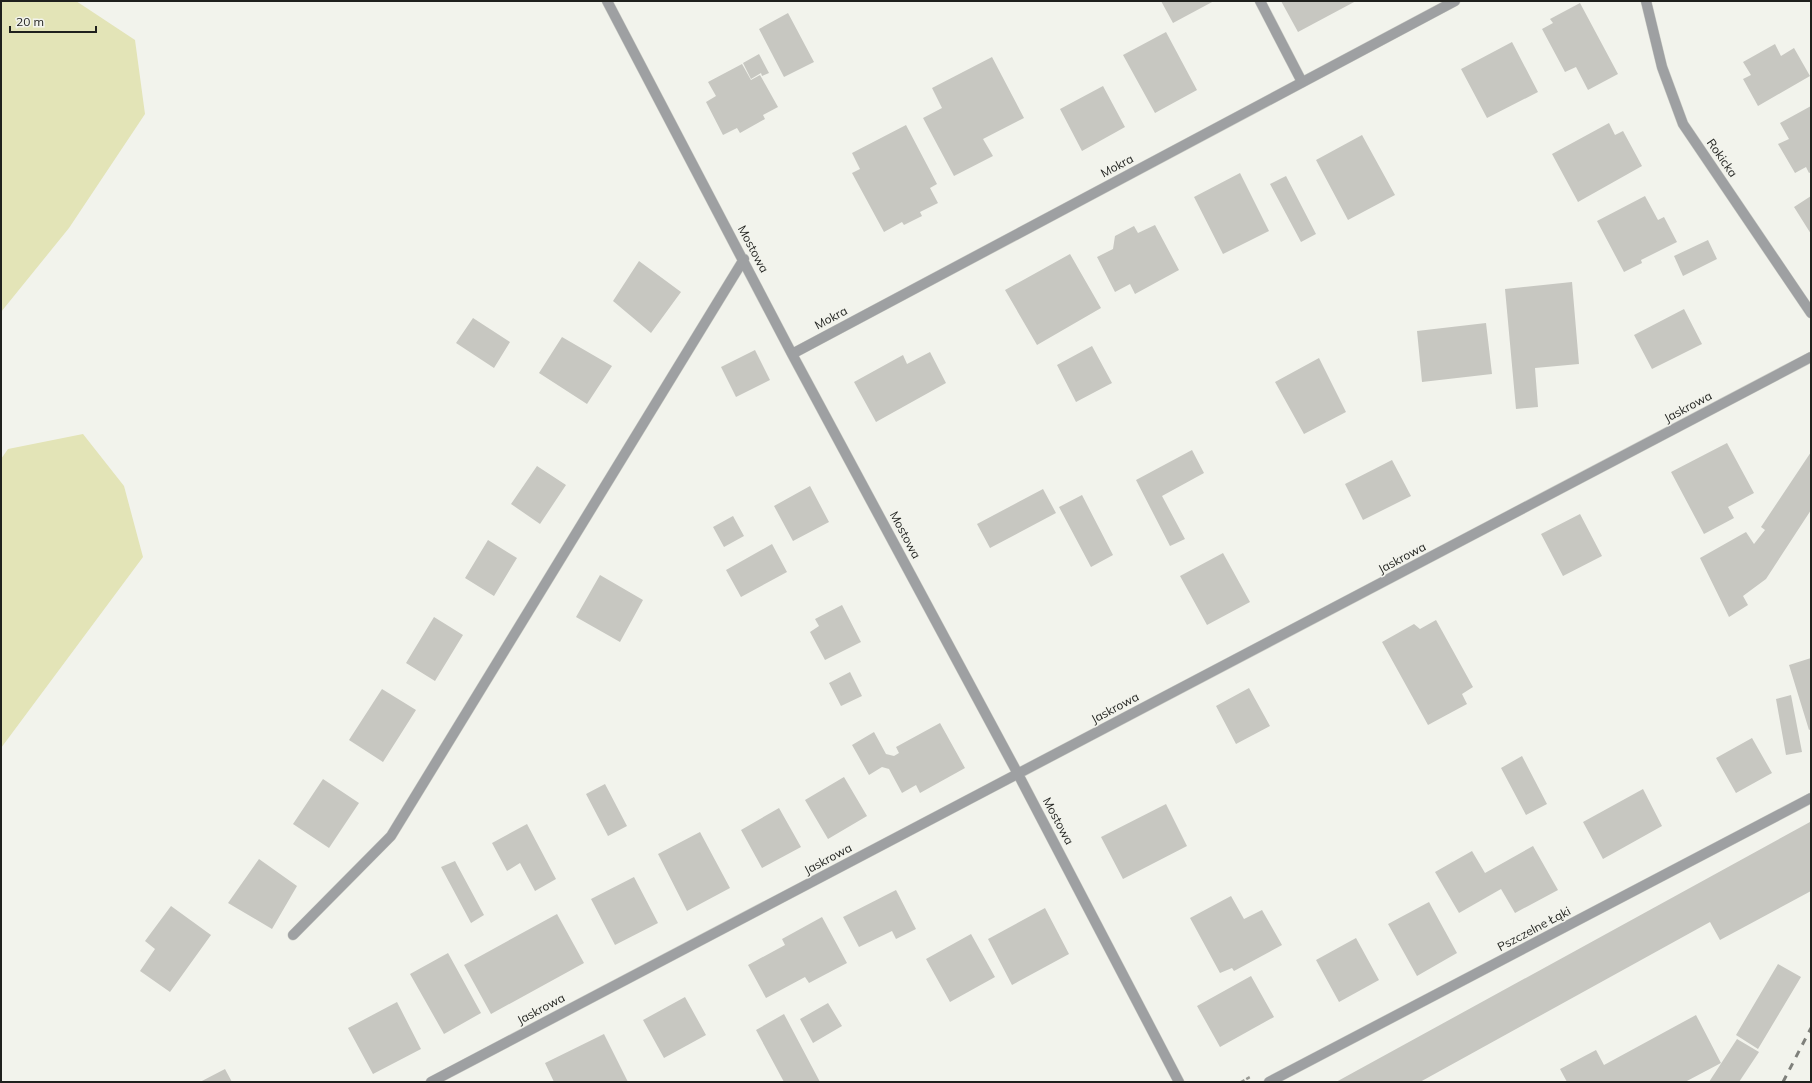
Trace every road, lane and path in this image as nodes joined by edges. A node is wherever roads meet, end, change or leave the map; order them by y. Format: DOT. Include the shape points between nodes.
graph roads {
  1 [pos="607,1"];
  2 [pos="1260,1"];
  3 [pos="1455,1"];
  4 [pos="1646,1"];
  5 [pos="1302,82"];
  6 [pos="744,259"];
  7 [pos="1811,313"];
  8 [pos="792,354"];
  9 [pos="1811,358"];
  10 [pos="1018,774"];
  11 [pos="1811,798"];
  12 [pos="293,935"];
  13 [pos="430,1082"];
  14 [pos="1179,1082"];
  15 [pos="1269,1082"];
  1 -- 6 [label="street, Mostowa"];
  2 -- 5 [label="street"];
  3 -- 5 [label="street, Mokra"];
  4 -- 7 [label="street, Rokicka" via="1662,67 1683,124"];
  5 -- 8 [label="street, Mokra"];
  6 -- 8 [label="street, Mostowa"];
  6 -- 12 [label="street" via="391,836"];
  8 -- 10 [label="street, Mostowa"];
  9 -- 10 [label="street, Jaskrowa"];
  10 -- 13 [label="street, Jaskrowa"];
  10 -- 14 [label="street, Mostowa"];
  11 -- 15 [label="street, Pszczelne Łąki"];
}
